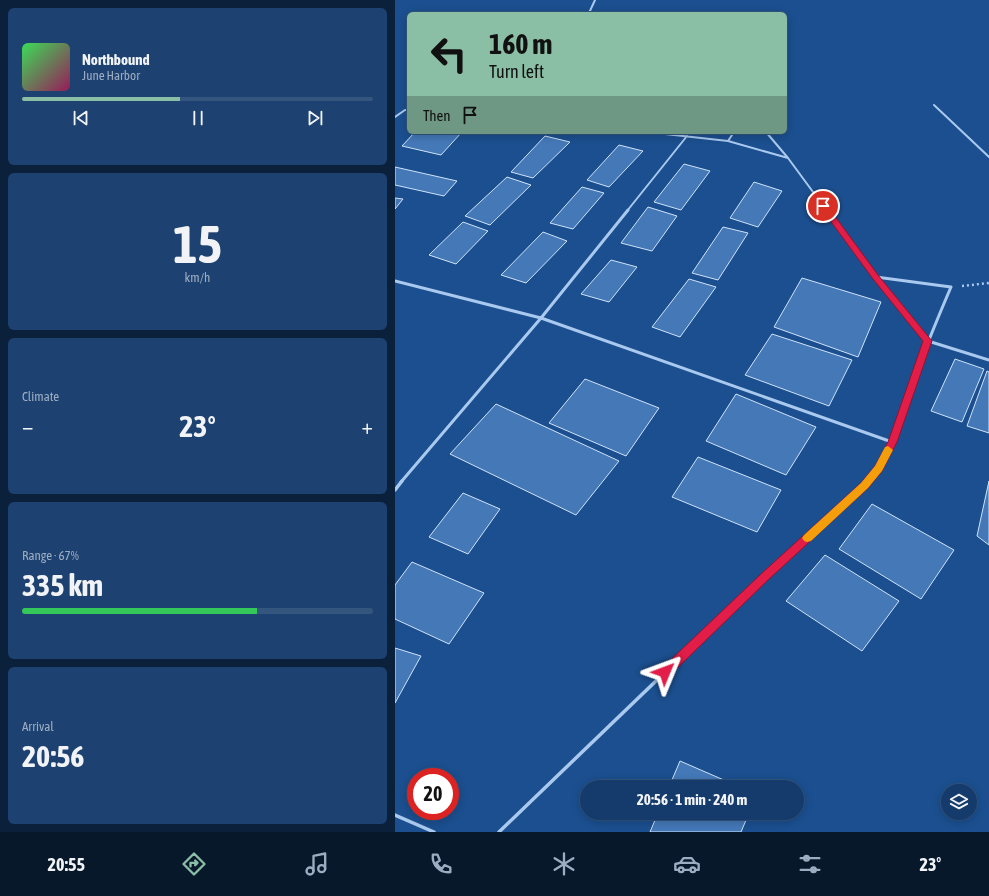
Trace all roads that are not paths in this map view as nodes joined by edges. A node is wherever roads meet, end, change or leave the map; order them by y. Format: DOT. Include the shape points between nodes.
graph roads {
  1 [pos="595,0"];
  2 [pos="589,12"];
  3 [pos="934,105"];
  4 [pos="407,110"];
  5 [pos="395,117"];
  6 [pos="667,134"];
  7 [pos="733,134"];
  8 [pos="768,134"];
  9 [pos="687,136"];
  10 [pos="728,141"];
  11 [pos="989,157"];
  12 [pos="788,158"];
  13 [pos="875,277"];
  14 [pos="395,281"];
  15 [pos="541,318"];
  16 [pos="928,341"];
  17 [pos="989,360"];
  18 [pos="892,442"];
  19 [pos="395,490"];
  20 [pos="395,815"];
  21 [pos="434,832"];
  22 [pos="499,832"];
  1 -- 2 [label="lane"];
  3 -- 11 [label="lane"];
  4 -- 5 [label="lane"];
  6 -- 9 [label="lane"];
  7 -- 10 [label="lane"];
  8 -- 12 [label="lane"];
  9 -- 10 [label="lane"];
  9 -- 15 [label="lane"];
  10 -- 12 [label="lane"];
  12 -- 13 [label="lane"];
  13 -- 16 [label="lane"];
  13 -- 16 [label="lane" via="951,287"];
  14 -- 15 [label="lane"];
  15 -- 18 [label="lane"];
  15 -- 19 [label="lane"];
  16 -- 17 [label="lane"];
  16 -- 18 [label="lane"];
  18 -- 22 [label="lane" via="879,468 865,486 764,577"];
  20 -- 21 [label="lane"];
}
